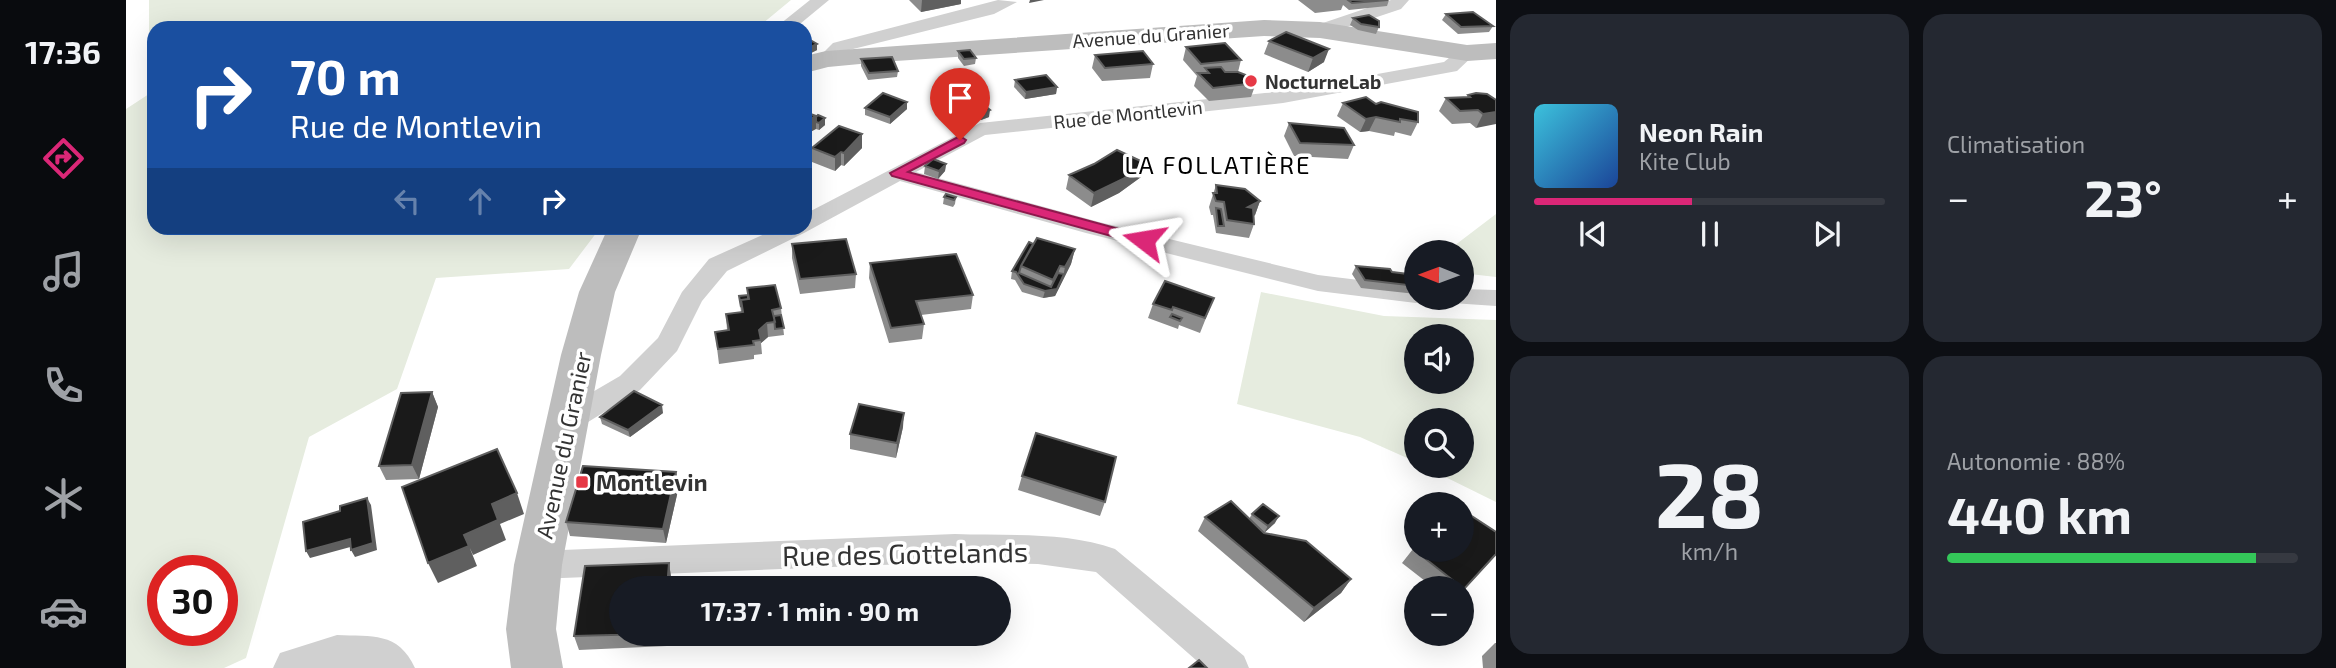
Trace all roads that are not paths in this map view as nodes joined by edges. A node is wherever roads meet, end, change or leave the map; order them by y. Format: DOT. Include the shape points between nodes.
graph roads {
  1 [pos="821,0"];
  2 [pos="1401,0"];
  3 [pos="1009,2"];
  4 [pos="793,21"];
  5 [pos="1320,30"];
  6 [pos="1496,51"];
  7 [pos="1467,53"];
  8 [pos="815,62"];
  9 [pos="897,173"];
  10 [pos="812,219"];
  11 [pos="622,235"];
  12 [pos="781,235"];
  13 [pos="1404,294"];
  14 [pos="1474,297"];
  15 [pos="1496,298"];
  16 [pos="570,419"];
  17 [pos="538,565"];
  18 [pos="296,668"];
  19 [pos="392,668"];
  20 [pos="537,668"];
  21 [pos="1231,668"];
  1 -- 4 [label="street"];
  2 -- 5 [label="street"];
  3 -- 8 [label="street" via="839,47"];
  5 -- 7 [label="main road, Avenue du Granier"];
  5 -- 8 [label="main road, Avenue du Granier" via="1264,28"];
  6 -- 7 [label="main road, Avenue du Granier"];
  7 -- 9 [label="street, Rue de Montlevin" via="1450,67 1283,97 981,129"];
  9 -- 10 [label="street, Rue de Montlevin"];
  9 -- 13 [label="street" via="1318,283"];
  11 -- 16 [label="main road, Avenue du Granier" via="597,292 580,355"];
  12 -- 16 [label="street" via="718,265 691,298 659,354 630,383"];
  14 -- 15 [label="street"];
  16 -- 17 [label="main road, Avenue du Granier"];
  17 -- 20 [label="main road, Avenue du Granier" via="531,629"];
  17 -- 21 [label="street, Rue des Gottelands" via="955,548 1091,557 1104,559"];
  18 -- 19 [label="street" via="337,656 384,659"];
}
